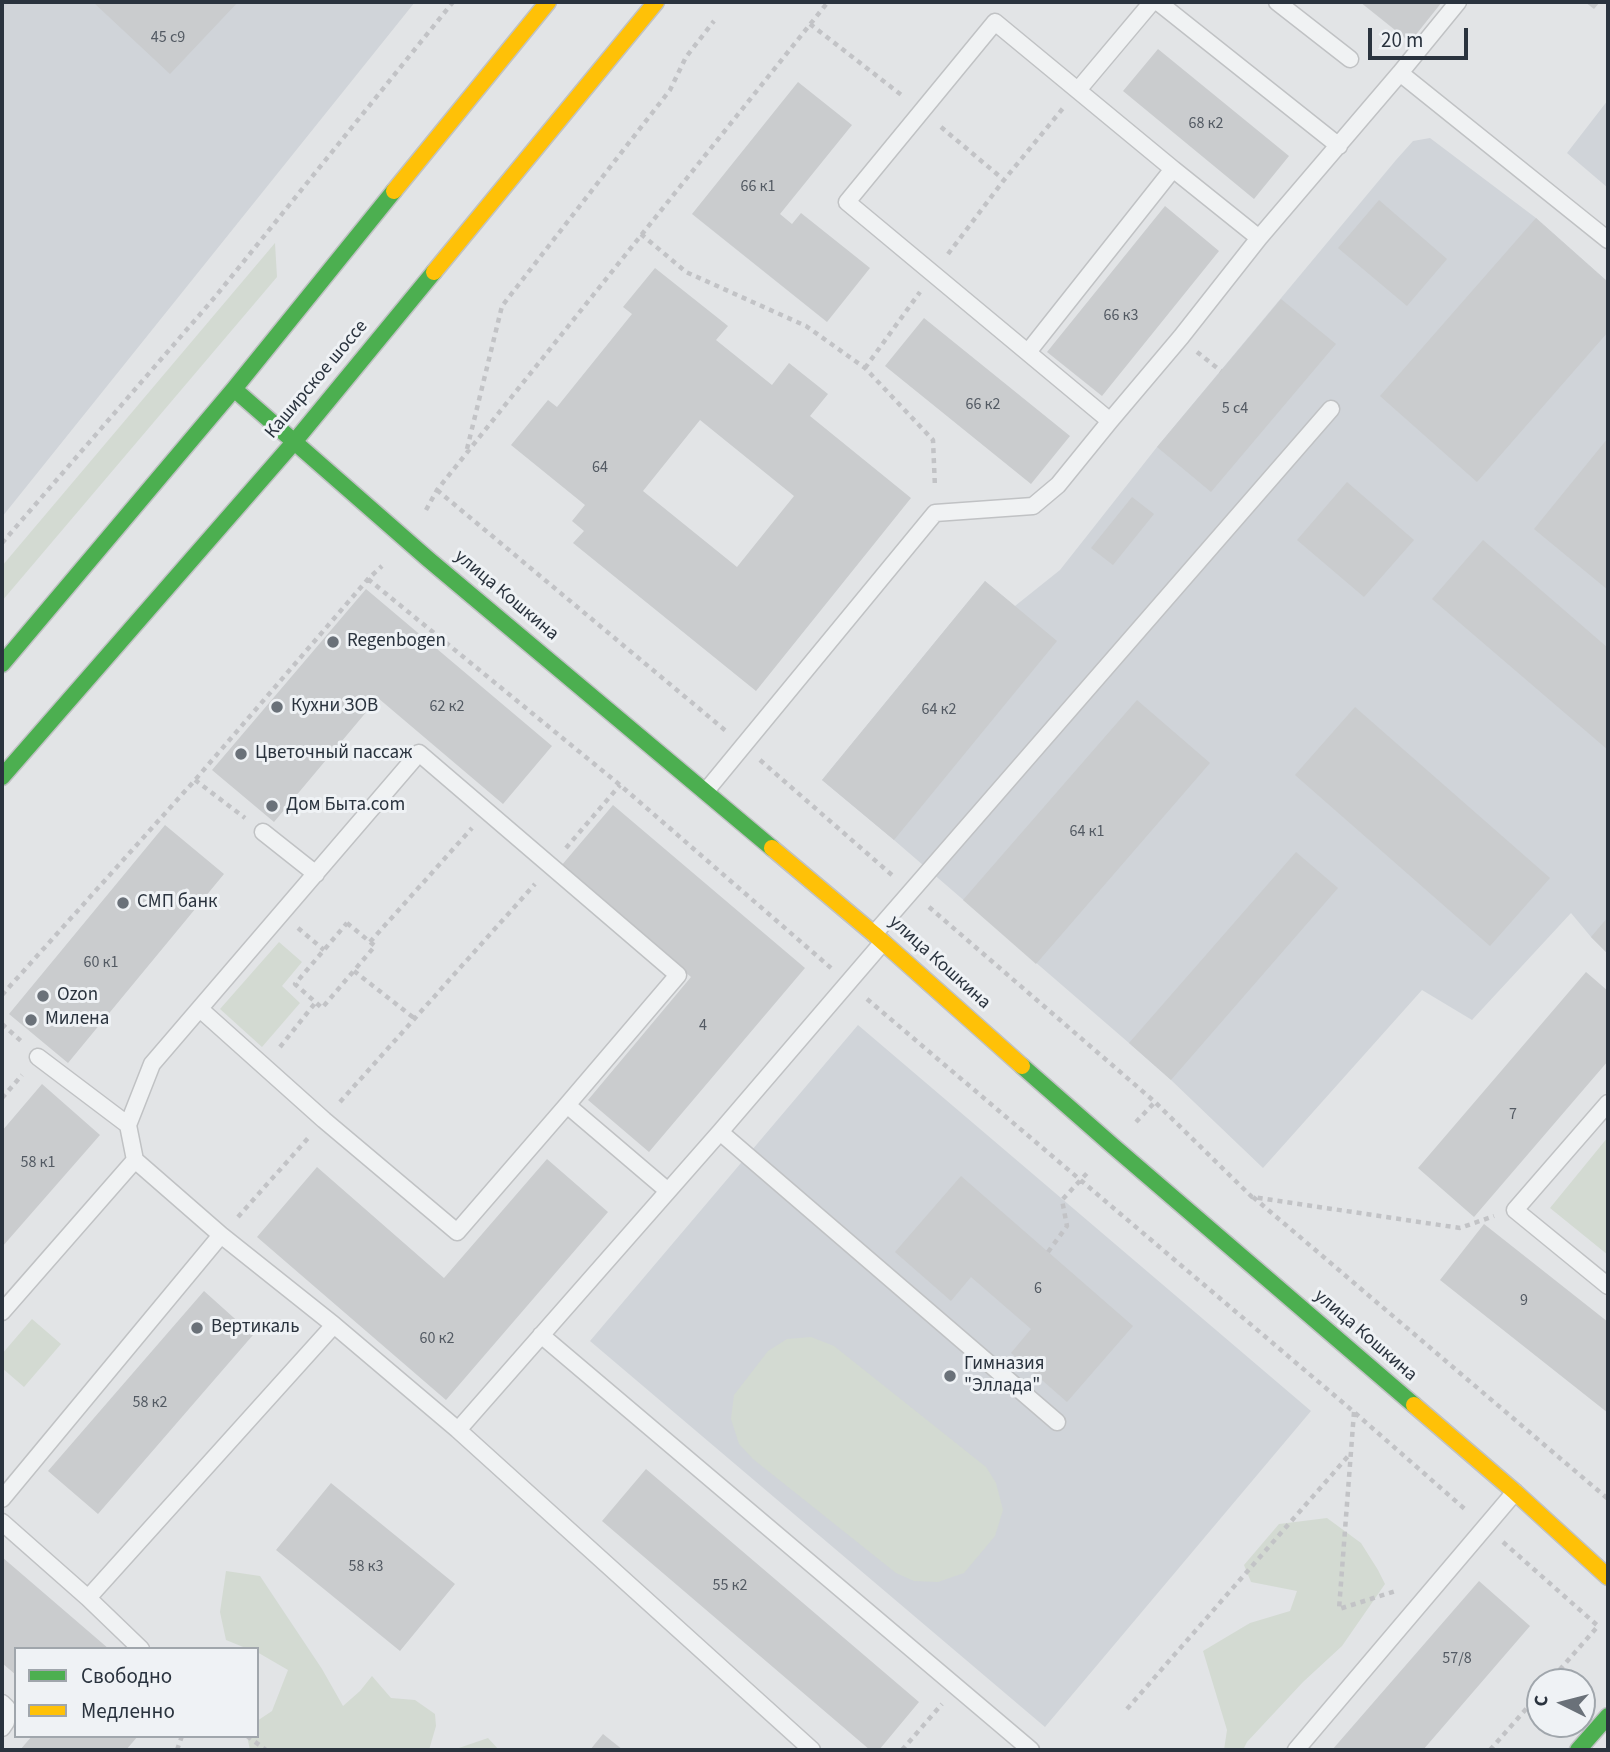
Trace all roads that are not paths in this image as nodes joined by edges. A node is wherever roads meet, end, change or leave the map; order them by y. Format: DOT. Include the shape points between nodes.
graph roads {
  1 [pos="548,2"];
  2 [pos="656,2"];
  3 [pos="1152,2"];
  4 [pos="1158,2"];
  5 [pos="1277,2"];
  6 [pos="1458,2"];
  7 [pos="1350,59"];
  8 [pos="1401,73"];
  9 [pos="1078,90"];
  10 [pos="1339,146"];
  11 [pos="1173,169"];
  12 [pos="1259,238"];
  13 [pos="1608,240"];
  14 [pos="1028,352"];
  15 [pos="234,389"];
  16 [pos="1331,409"];
  17 [pos="1110,421"];
  18 [pos="295,441"];
  19 [pos="2,664"];
  20 [pos="2,777"];
  21 [pos="706,791"];
  22 [pos="263,832"];
  23 [pos="316,874"];
  24 [pos="879,938"];
  25 [pos="200,1009"];
  26 [pos="38,1057"];
  27 [pos="1608,1103"];
  28 [pos="567,1105"];
  29 [pos="128,1125"];
  30 [pos="720,1132"];
  31 [pos="135,1160"];
  32 [pos="668,1191"];
  33 [pos="221,1235"];
  34 [pos="1608,1286"];
  35 [pos="2,1312"];
  36 [pos="334,1325"];
  37 [pos="541,1335"];
  38 [pos="1057,1422"];
  39 [pos="458,1430"];
  40 [pos="1515,1492"];
  41 [pos="2,1499"];
  42 [pos="2,1522"];
  43 [pos="1608,1577"];
  44 [pos="88,1598"];
  45 [pos="139,1647"];
  46 [pos="2,1703"];
  47 [pos="1608,1716"];
  48 [pos="2,1728"];
  49 [pos="812,1750"];
  50 [pos="1031,1750"];
  51 [pos="1296,1750"];
  52 [pos="1578,1750"];
  1 -- 15 [label="main road"];
  2 -- 18 [label="main road, Каширское шоссе"];
  3 -- 9 [label="lane"];
  4 -- 10 [label="lane"];
  5 -- 7 [label="lane"];
  6 -- 8 [label="lane"];
  8 -- 10 [label="lane"];
  8 -- 13 [label="lane"];
  9 -- 11 [label="lane"];
  9 -- 14 [label="lane" via="995,22 847,202"];
  10 -- 12 [label="lane"];
  11 -- 12 [label="lane"];
  11 -- 14 [label="lane"];
  12 -- 17 [label="lane"];
  14 -- 17 [label="lane"];
  15 -- 18 [label="main road, улица Кошкина"];
  15 -- 19 [label="main road"];
  16 -- 24 [label="lane" via="911,891"];
  17 -- 21 [label="lane" via="1058,485 1033,506 935,513"];
  18 -- 20 [label="main road, Каширское шоссе"];
  18 -- 21 [label="main road, улица Кошкина" via="428,559"];
  21 -- 24 [label="main road, улица Кошкина"];
  22 -- 23 [label="lane"];
  23 -- 25 [label="lane"];
  23 -- 28 [label="lane" via="419,753 678,975"];
  24 -- 30 [label="lane" via="849,984"];
  24 -- 40 [label="main road, улица Кошкина"];
  25 -- 28 [label="lane" via="457,1232"];
  25 -- 29 [label="lane" via="152,1064"];
  26 -- 29 [label="lane"];
  27 -- 34 [label="lane" via="1515,1210"];
  28 -- 32 [label="lane"];
  29 -- 31 [label="lane"];
  30 -- 32 [label="lane"];
  30 -- 38 [label="lane"];
  31 -- 33 [label="lane"];
  31 -- 35 [label="lane"];
  32 -- 37 [label="lane"];
  33 -- 36 [label="lane"];
  33 -- 41 [label="lane"];
  36 -- 39 [label="lane"];
  36 -- 44 [label="lane"];
  37 -- 39 [label="lane"];
  37 -- 50 [label="lane"];
  39 -- 49 [label="lane"];
  40 -- 43 [label="main road, улица Кошкина"];
  40 -- 51 [label="lane"];
  42 -- 44 [label="lane"];
  44 -- 45 [label="lane"];
  46 -- 48 [label="lane" via="7,1708"];
  47 -- 52 [label="main road"];
}
